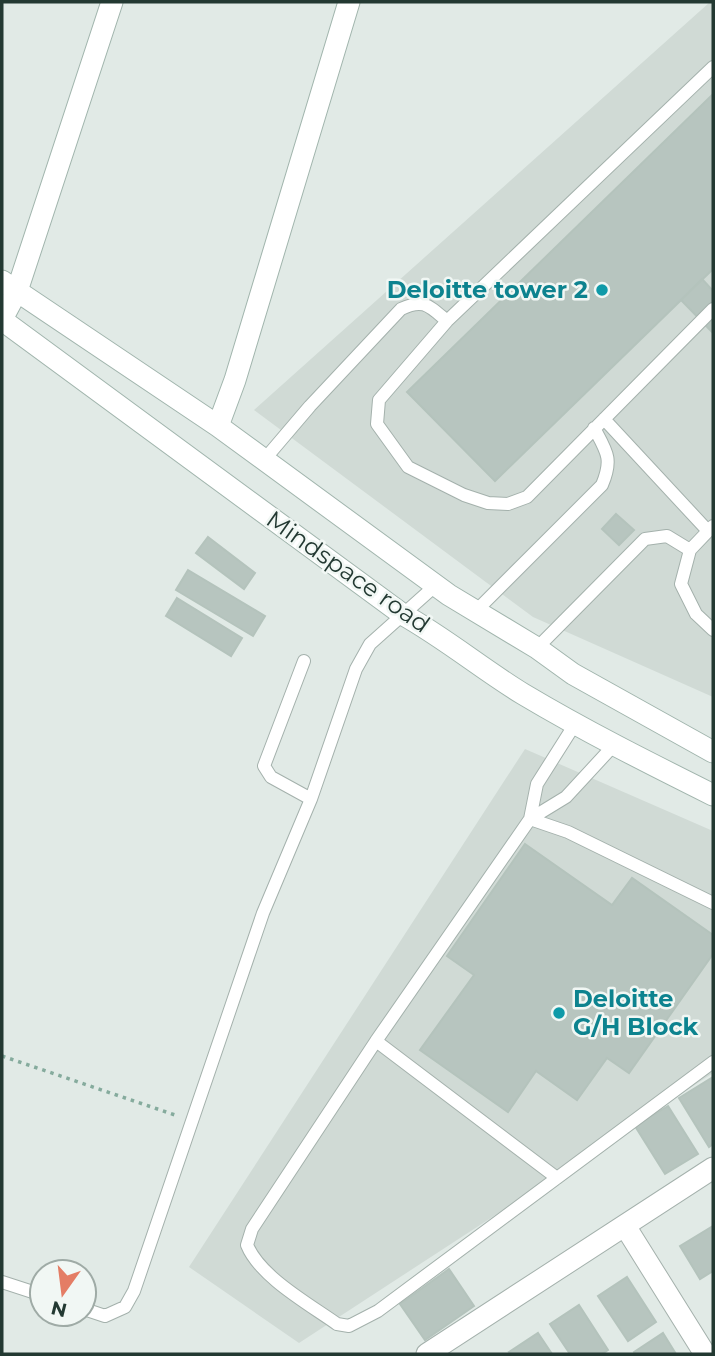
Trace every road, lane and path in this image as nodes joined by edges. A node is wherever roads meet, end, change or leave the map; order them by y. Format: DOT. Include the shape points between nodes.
graph roads {
  1 [pos="112,2"];
  2 [pos="349,2"];
  3 [pos="713,67"];
  4 [pos="9,286"];
  5 [pos="713,309"];
  6 [pos="2,319"];
  7 [pos="447,321"];
  8 [pos="599,424"];
  9 [pos="218,426"];
  10 [pos="264,460"];
  11 [pos="711,528"];
  12 [pos="690,550"];
  13 [pos="436,585"];
  14 [pos="476,611"];
  15 [pos="402,614"];
  16 [pos="713,630"];
  17 [pos="537,648"];
  18 [pos="304,661"];
  19 [pos="575,724"];
  20 [pos="614,745"];
  21 [pos="713,752"];
  22 [pos="713,795"];
  23 [pos="311,799"];
  24 [pos="530,819"];
  25 [pos="713,903"];
  26 [pos="376,1041"];
  27 [pos="2,1056"];
  28 [pos="713,1062"];
  29 [pos="193,1121"];
  30 [pos="713,1168"];
  31 [pos="557,1178"];
  32 [pos="625,1226"];
  33 [pos="2,1282"];
  34 [pos="28,1290"];
  35 [pos="98,1314"];
  36 [pos="427,1354"];
  37 [pos="705,1354"];
  1 -- 4 [label="main road"];
  2 -- 9 [label="main road"];
  3 -- 7 [label="lane"];
  4 -- 6 [label="main road"];
  4 -- 9 [label="main road, Mindspace road"];
  5 -- 8 [label="lane"];
  6 -- 15 [label="main road, Mindspace road"];
  7 -- 8 [label="lane" via="379,400 377,424 408,467 464,495 508,504 527,497"];
  7 -- 10 [label="lane" via="428,305 415,303 401,309"];
  8 -- 11 [label="lane"];
  8 -- 14 [label="lane" via="609,455 602,485"];
  9 -- 10 [label="main road, Mindspace road"];
  10 -- 13 [label="main road, Mindspace road"];
  11 -- 12 [label="lane"];
  12 -- 16 [label="lane" via="681,584 696,614"];
  12 -- 17 [label="lane" via="667,536 645,539"];
  13 -- 14 [label="main road, Mindspace road"];
  13 -- 15 [label="lane"];
  14 -- 17 [label="main road, Mindspace road"];
  15 -- 19 [label="main road, Mindspace road"];
  15 -- 23 [label="lane" via="362,655"];
  17 -- 21 [label="main road, Mindspace road" via="573,674"];
  18 -- 23 [label="lane" via="264,766 271,777"];
  19 -- 20 [label="main road, Mindspace road"];
  19 -- 24 [label="lane" via="537,784"];
  20 -- 22 [label="main road, Mindspace road"];
  20 -- 24 [label="lane" via="566,797"];
  23 -- 29 [label="lane" via="263,913"];
  24 -- 25 [label="lane" via="568,832"];
  24 -- 26 [label="lane"];
  26 -- 31 [label="lane"];
  26 -- 31 [label="lane" via="252,1229 247,1245 251,1255 273,1278 337,1324 349,1326 378,1311"];
  27 -- 29 [label="path"];
  28 -- 31 [label="lane"];
  29 -- 35 [label="lane" via="134,1291 125,1307 105,1316"];
  30 -- 32 [label="main road"];
  32 -- 36 [label="main road"];
  32 -- 37 [label="main road"];
  33 -- 34 [label="lane"];
}
